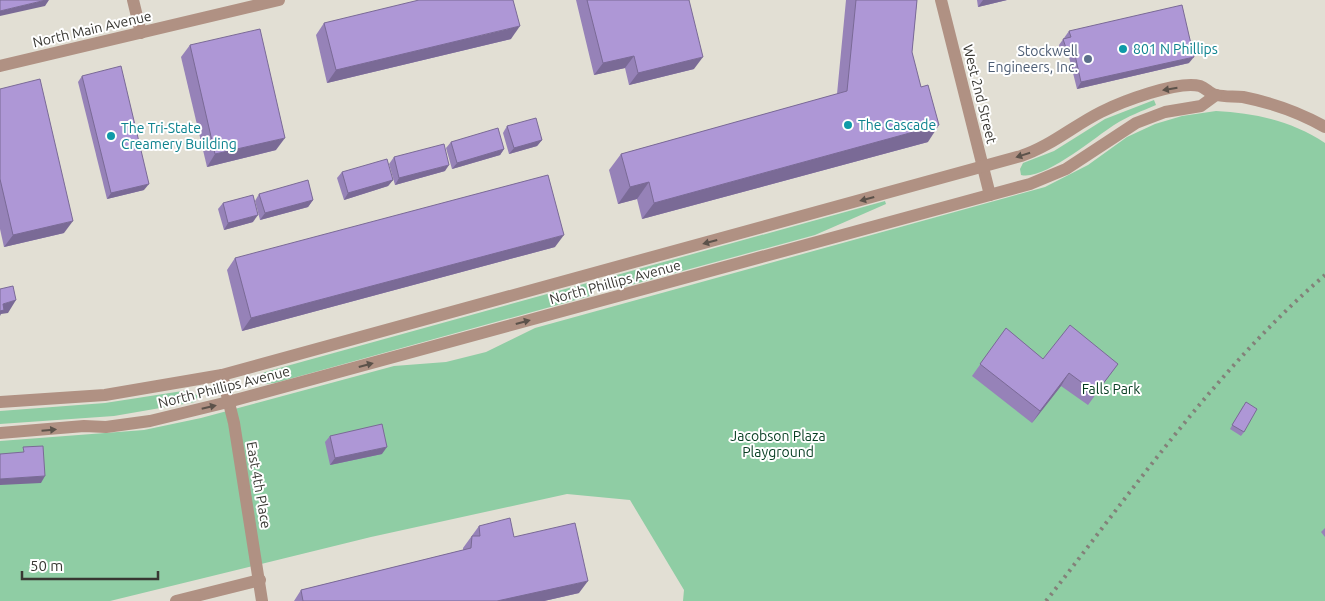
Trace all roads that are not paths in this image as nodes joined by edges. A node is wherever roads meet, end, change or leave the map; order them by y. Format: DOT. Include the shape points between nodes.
graph roads {
  1 [pos="133,0"];
  2 [pos="279,0"];
  3 [pos="941,0"];
  4 [pos="141,33"];
  5 [pos="0,66"];
  6 [pos="1216,95"];
  7 [pos="1325,127"];
  8 [pos="983,167"];
  9 [pos="990,195"];
  10 [pos="222,376"];
  11 [pos="0,402"];
  12 [pos="228,402"];
  13 [pos="0,433"];
  14 [pos="260,580"];
  15 [pos="176,601"];
  16 [pos="262,601"];
  1 -- 4 [label="street"];
  2 -- 4 [label="street, North Main Avenue"];
  3 -- 8 [label="street, West 2nd Street"];
  4 -- 5 [label="street, North Main Avenue"];
  6 -- 7 [label="street, North Phillips Avenue" via="1274,104"];
  6 -- 8 [label="street, North Phillips Avenue, one-way" via="1199,86 1171,88 1135,98 1090,118 1040,149"];
  6 -- 9 [label="street, North Phillips Avenue" via="1201,106 1165,112 1136,123 1055,175"];
  8 -- 9 [label="street, West 2nd Street"];
  8 -- 10 [label="street, North Phillips Avenue, one-way"];
  12 -- 9 [label="street, North Phillips Avenue, one-way"];
  10 -- 11 [label="street, North Phillips Avenue" via="105,395"];
  10 -- 12 [label="street, East 4th Place"];
  13 -- 12 [label="street, North Phillips Avenue, one-way" via="106,427 150,421"];
  12 -- 14 [label="street, East 4th Place"];
  14 -- 15 [label="street"];
  14 -- 16 [label="street, East 4th Place"];
}
